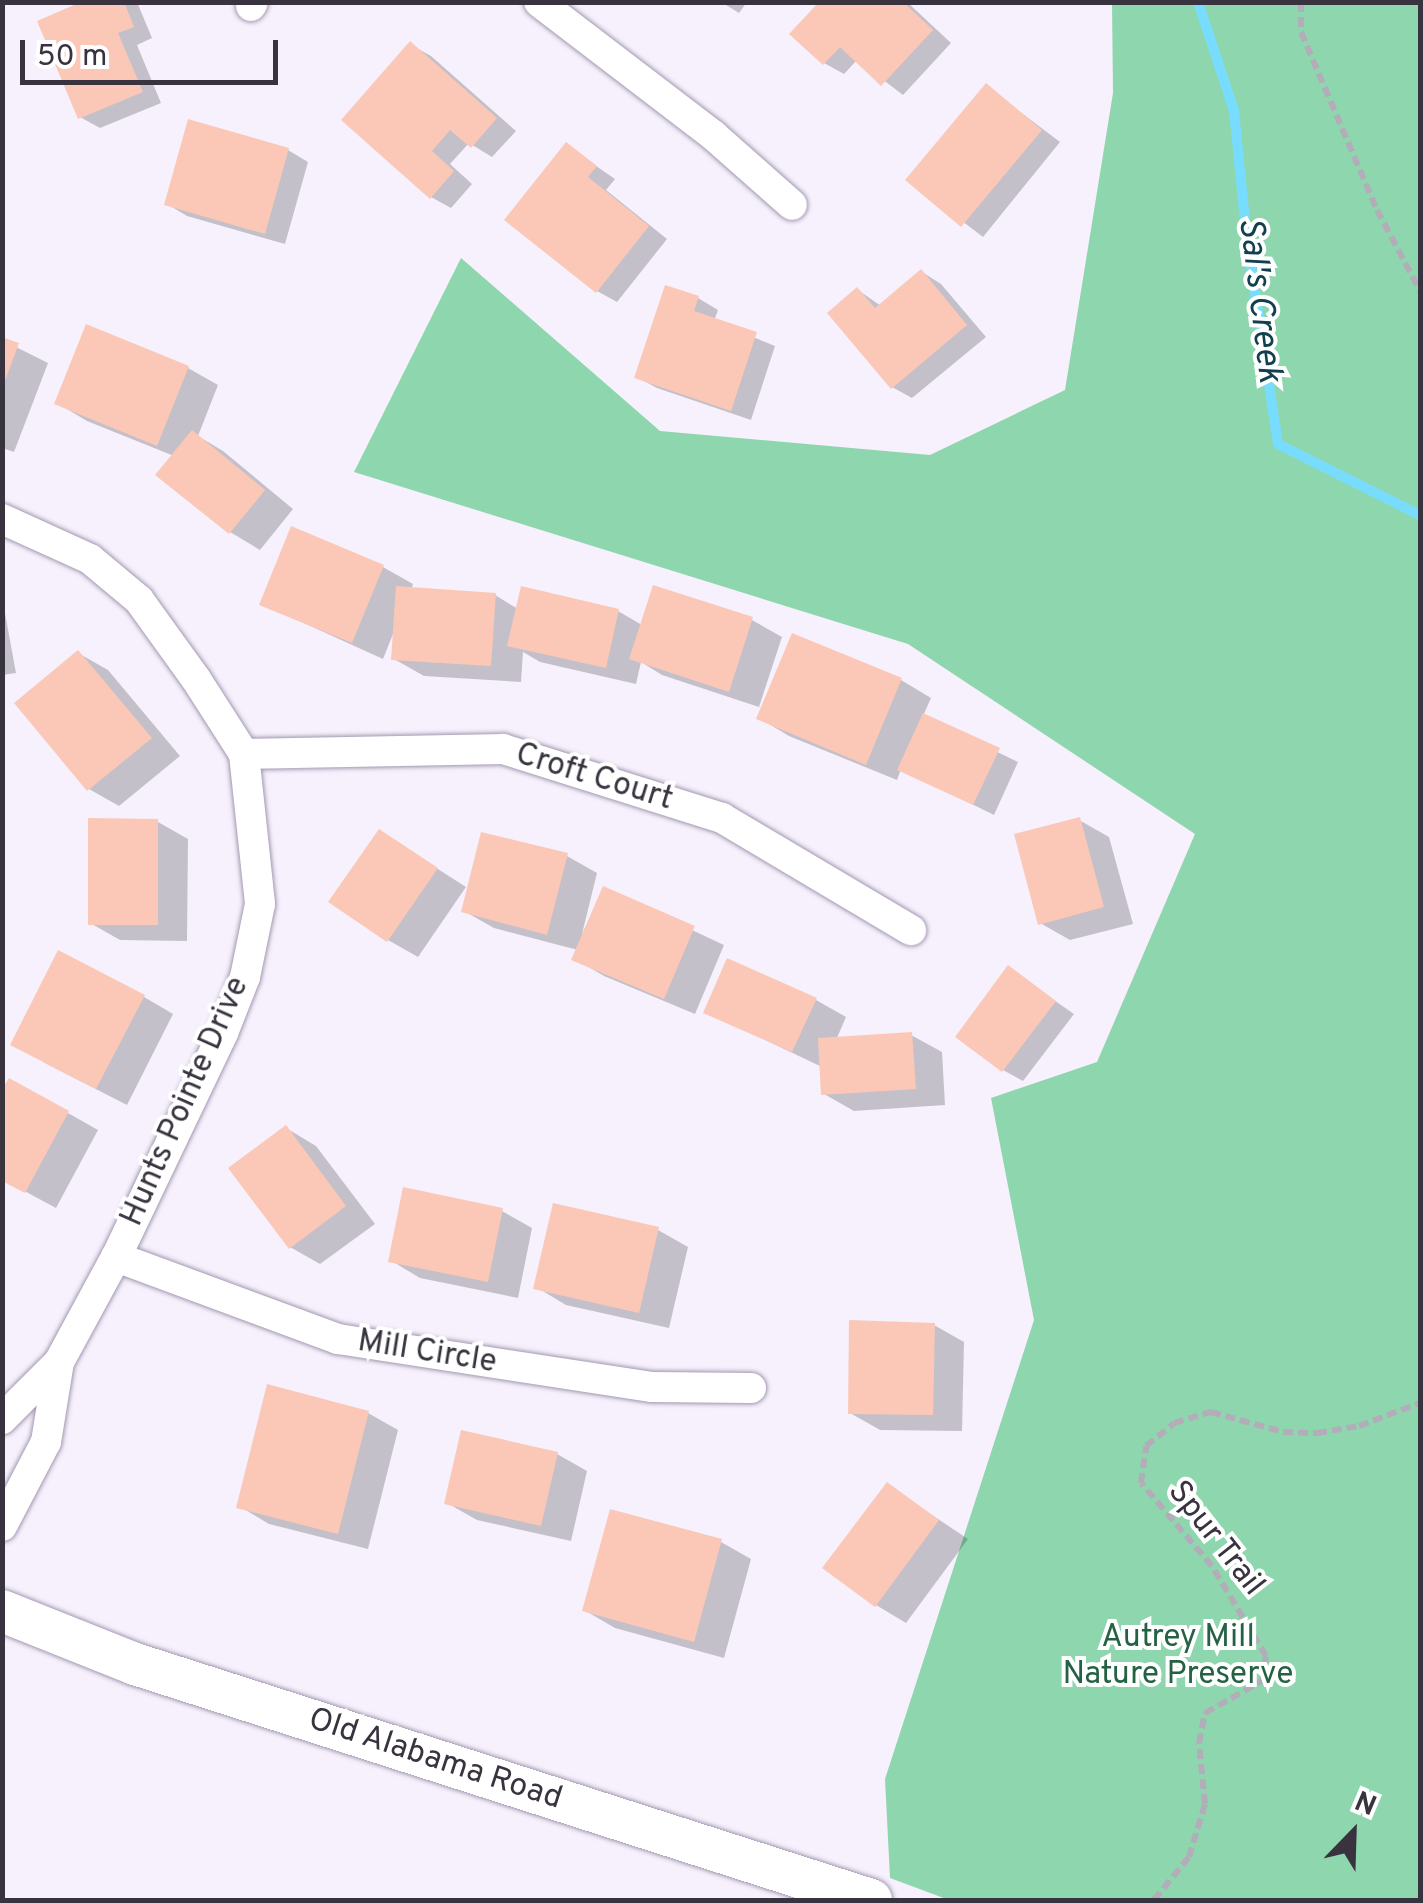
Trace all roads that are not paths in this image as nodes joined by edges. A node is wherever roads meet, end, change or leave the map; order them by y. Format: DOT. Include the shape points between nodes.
graph roads {
  1 [pos="539,2"];
  2 [pos="792,206"];
  3 [pos="2,519"];
  4 [pos="244,754"];
  5 [pos="911,930"];
  6 [pos="116,1257"];
  7 [pos="59,1362"];
  8 [pos="751,1388"];
  9 [pos="2,1419"];
  10 [pos="2,1526"];
  11 [pos="2,1611"];
  12 [pos="871,1900"];
  1 -- 2 [label="street" via="714,136"];
  3 -- 4 [label="street, Hunts Pointe Drive" via="90,559 139,600"];
  4 -- 5 [label="street, Croft Court" via="504,748 722,818"];
  4 -- 6 [label="street, Hunts Pointe Drive" via="260,904 245,977"];
  6 -- 7 [label="street, Hunts Pointe Drive"];
  6 -- 8 [label="street, Mill Circle" via="338,1339 652,1387"];
  7 -- 9 [label="street, Hunts Pointe Drive"];
  7 -- 10 [label="street, Hunts Pointe Drive" via="46,1442"];
  11 -- 12 [label="main road, Old Alabama Road" via="135,1664"];
}
